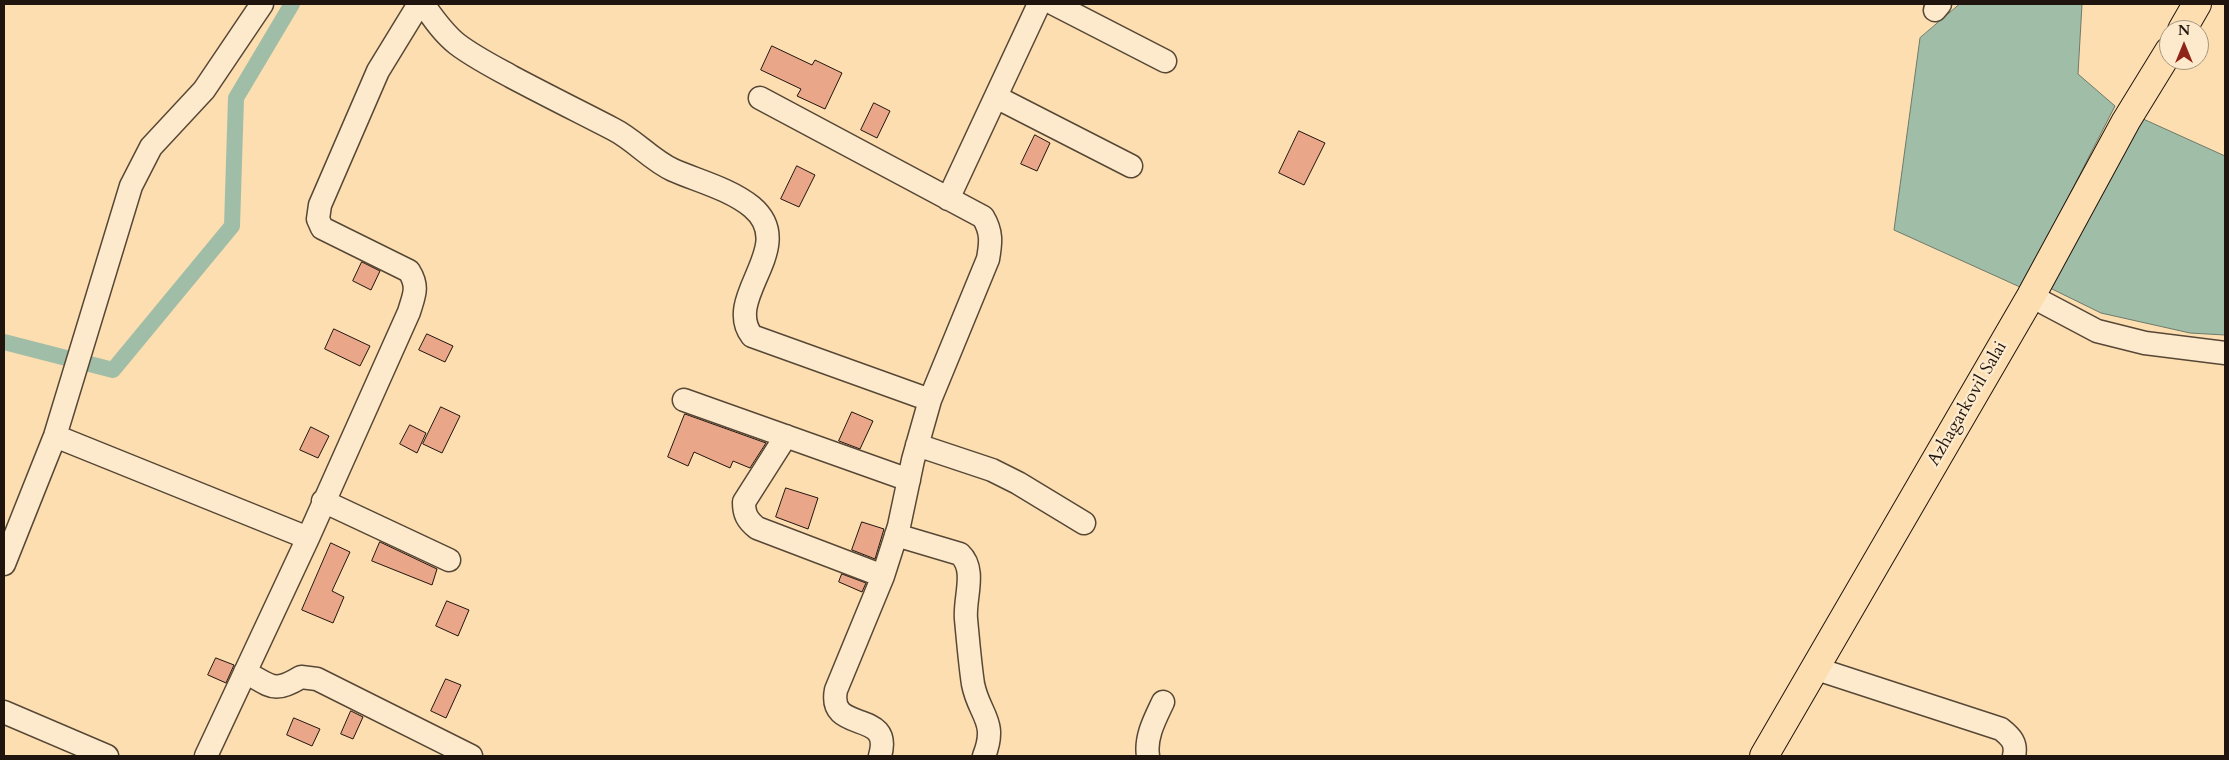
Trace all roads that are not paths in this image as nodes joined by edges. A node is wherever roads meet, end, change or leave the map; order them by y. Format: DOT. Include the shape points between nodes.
graph roads {
  1 [pos="262,4"];
  2 [pos="421,4"];
  3 [pos="1039,4"];
  4 [pos="1054,4"];
  5 [pos="2198,4"];
  6 [pos="2188,20"];
  7 [pos="1165,61"];
  8 [pos="2159,67"];
  9 [pos="996,97"];
  10 [pos="760,98"];
  11 [pos="1131,166"];
  12 [pos="948,199"];
  13 [pos="2031,296"];
  14 [pos="2225,352"];
  15 [pos="684,400"];
  16 [pos="930,400"];
  17 [pos="55,436"];
  18 [pos="786,436"];
  19 [pos="917,445"];
  20 [pos="909,480"];
  21 [pos="323,501"];
  22 [pos="1084,523"];
  23 [pos="896,535"];
  24 [pos="308,538"];
  25 [pos="449,560"];
  26 [pos="4,564"];
  27 [pos="883,576"];
  28 [pos="1814,668"];
  29 [pos="245,672"];
  30 [pos="1163,702"];
  31 [pos="4,712"];
  32 [pos="107,756"];
  33 [pos="206,756"];
  34 [pos="471,756"];
  35 [pos="880,756"];
  36 [pos="984,756"];
  37 [pos="1148,756"];
  38 [pos="1764,756"];
  39 [pos="2014,756"];
  1 -- 17 [label="street" via="204,90 151,147 131,186"];
  2 -- 16 [label="street" via="456,44 630,139 672,169 752,207 764,222 767,237 765,258 747,298 746,328 752,336"];
  2 -- 21 [label="street" via="378,71 320,205 318,219 322,228 409,271 415,282 408,312"];
  3 -- 9 [label="street"];
  4 -- 7 [label="street"];
  5 -- 6 [label="main road"];
  8 -- 13 [label="main road, Azhagarkovil Salai" via="2126,121"];
  9 -- 11 [label="street"];
  9 -- 12 [label="street"];
  10 -- 12 [label="street"];
  12 -- 16 [label="street" via="983,217 989,227 991,241 988,259"];
  13 -- 14 [label="street" via="2097,330 2145,343"];
  13 -- 28 [label="main road, Azhagarkovil Salai"];
  15 -- 18 [label="street"];
  16 -- 19 [label="street"];
  17 -- 24 [label="street"];
  17 -- 26 [label="street"];
  18 -- 20 [label="street"];
  18 -- 27 [label="street" via="744,502 744,513 749,521 757,528"];
  19 -- 20 [label="street"];
  19 -- 22 [label="street" via="1018,482"];
  20 -- 23 [label="street"];
  21 -- 24 [label="street"];
  21 -- 25 [label="street"];
  23 -- 27 [label="street"];
  23 -- 36 [label="street" via="960,554 966,560 969,577 966,620 973,684 990,730"];
  24 -- 29 [label="street"];
  27 -- 35 [label="street" via="843,671 834,701 845,716 874,727 882,741"];
  28 -- 38 [label="main road, Azhagarkovil Salai"];
  28 -- 39 [label="street" via="2001,730 2011,737 2016,748"];
  29 -- 33 [label="street"];
  29 -- 34 [label="street" via="280,688 301,677 317,679"];
  30 -- 37 [label="street" via="1152,726 1146,748"];
  31 -- 32 [label="street"];
}
